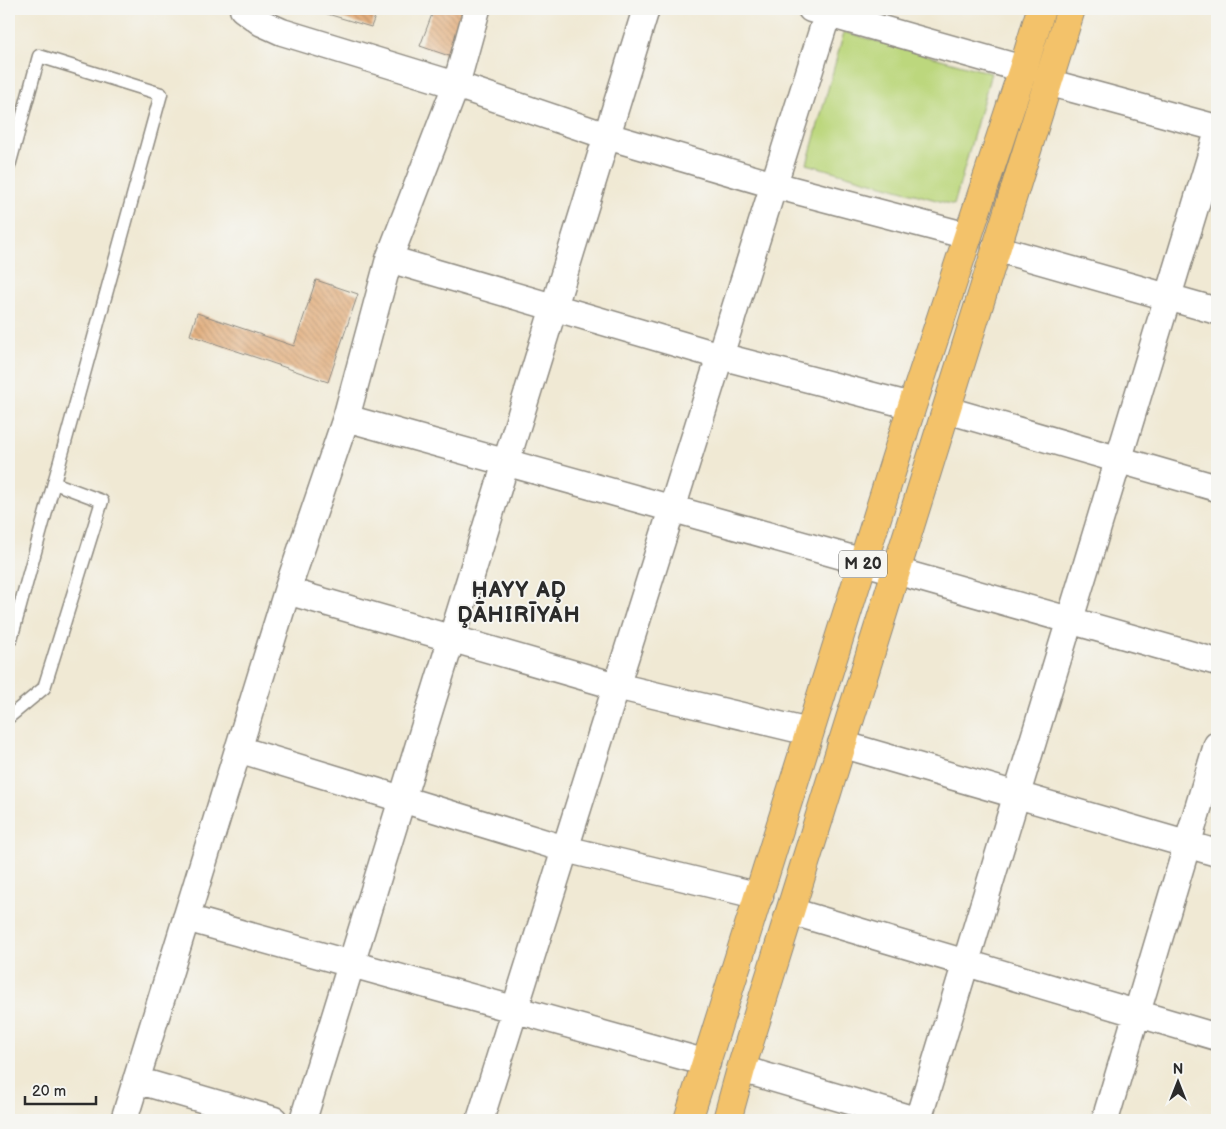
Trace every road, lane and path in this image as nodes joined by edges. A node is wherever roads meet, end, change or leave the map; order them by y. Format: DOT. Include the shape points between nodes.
graph roads {
  1 [pos="244,9"];
  2 [pos="477,9"];
  3 [pos="646,9"];
  4 [pos="1041,9"];
  5 [pos="1071,9"];
  6 [pos="822,10"];
  7 [pos="1023,70"];
  8 [pos="1047,82"];
  9 [pos="456,85"];
  10 [pos="1217,128"];
  11 [pos="1217,135"];
  12 [pos="607,136"];
  13 [pos="9,166"];
  14 [pos="774,185"];
  15 [pos="968,236"];
  16 [pos="995,248"];
  17 [pos="389,259"];
  18 [pos="1168,297"];
  19 [pos="554,307"];
  20 [pos="1217,310"];
  21 [pos="720,356"];
  22 [pos="912,406"];
  23 [pos="947,410"];
  24 [pos="346,418"];
  25 [pos="1119,459"];
  26 [pos="506,463"];
  27 [pos="54,483"];
  28 [pos="1217,488"];
  29 [pos="672,509"];
  30 [pos="864,562"];
  31 [pos="895,571"];
  32 [pos="286,591"];
  33 [pos="1070,620"];
  34 [pos="9,638"];
  35 [pos="452,639"];
  36 [pos="1217,662"];
  37 [pos="616,686"];
  38 [pos="9,717"];
  39 [pos="809,732"];
  40 [pos="842,744"];
  41 [pos="1217,745"];
  42 [pos="238,749"];
  43 [pos="1017,795"];
  44 [pos="402,799"];
  45 [pos="1188,844"];
  46 [pos="565,849"];
  47 [pos="1217,853"];
  48 [pos="760,896"];
  49 [pos="790,911"];
  50 [pos="186,918"];
  51 [pos="966,963"];
  52 [pos="351,964"];
  53 [pos="515,1010"];
  54 [pos="1137,1014"];
  55 [pos="1217,1037"];
  56 [pos="707,1064"];
  57 [pos="741,1069"];
  58 [pos="136,1080"];
  59 [pos="124,1120"];
  60 [pos="274,1120"];
  61 [pos="303,1120"];
  62 [pos="480,1120"];
  63 [pos="688,1120"];
  64 [pos="727,1120"];
  65 [pos="915,1120"];
  66 [pos="918,1120"];
  67 [pos="1104,1120"];
  1 -- 9 [label="street" via="262,23 282,32"];
  2 -- 9 [label="street"];
  3 -- 12 [label="street"];
  4 -- 7 [label="main road, M 20"];
  5 -- 8 [label="main road, M 20"];
  6 -- 7 [label="street"];
  6 -- 14 [label="street"];
  7 -- 15 [label="main road, M 20"];
  8 -- 10 [label="street"];
  8 -- 16 [label="main road, M 20"];
  9 -- 12 [label="street"];
  9 -- 17 [label="street"];
  11 -- 18 [label="street"];
  12 -- 14 [label="street"];
  12 -- 19 [label="street"];
  13 -- 27 [label="lane" via="39,56 161,94"];
  14 -- 15 [label="street"];
  14 -- 21 [label="street"];
  15 -- 22 [label="main road, M 20"];
  16 -- 18 [label="street"];
  16 -- 23 [label="main road, M 20"];
  17 -- 19 [label="street"];
  17 -- 24 [label="street"];
  18 -- 20 [label="street"];
  18 -- 25 [label="street"];
  19 -- 21 [label="street"];
  19 -- 26 [label="street"];
  21 -- 22 [label="street"];
  21 -- 29 [label="street"];
  22 -- 30 [label="main road, M 20"];
  23 -- 25 [label="street"];
  23 -- 31 [label="main road, M 20"];
  24 -- 26 [label="street"];
  24 -- 32 [label="street"];
  25 -- 28 [label="street"];
  25 -- 33 [label="street"];
  26 -- 29 [label="street"];
  26 -- 35 [label="street"];
  27 -- 34 [label="lane"];
  27 -- 38 [label="lane" via="102,501 44,688"];
  29 -- 30 [label="street"];
  29 -- 37 [label="street"];
  30 -- 31 [label="street"];
  30 -- 39 [label="main road, M 20"];
  31 -- 33 [label="street"];
  31 -- 40 [label="main road, M 20"];
  32 -- 35 [label="street"];
  32 -- 42 [label="street"];
  33 -- 36 [label="street"];
  33 -- 43 [label="street"];
  35 -- 37 [label="street"];
  35 -- 44 [label="street"];
  37 -- 39 [label="street"];
  37 -- 46 [label="street"];
  39 -- 48 [label="main road, M 20"];
  40 -- 43 [label="street"];
  40 -- 49 [label="main road, M 20"];
  41 -- 45 [label="street"];
  42 -- 44 [label="street"];
  42 -- 50 [label="street"];
  43 -- 45 [label="street"];
  43 -- 51 [label="street"];
  44 -- 46 [label="street"];
  44 -- 52 [label="street"];
  45 -- 47 [label="street"];
  45 -- 54 [label="street"];
  46 -- 48 [label="street"];
  46 -- 53 [label="street"];
  48 -- 56 [label="main road, M 20"];
  49 -- 51 [label="street"];
  49 -- 57 [label="main road, M 20"];
  50 -- 52 [label="street"];
  50 -- 58 [label="street"];
  51 -- 54 [label="street"];
  51 -- 66 [label="street"];
  52 -- 53 [label="street"];
  52 -- 61 [label="street"];
  53 -- 56 [label="street"];
  53 -- 62 [label="street"];
  54 -- 55 [label="street"];
  54 -- 67 [label="street"];
  56 -- 63 [label="main road, M 20"];
  57 -- 64 [label="main road, M 20"];
  57 -- 65 [label="street"];
  58 -- 59 [label="street"];
  58 -- 60 [label="street"];
}
